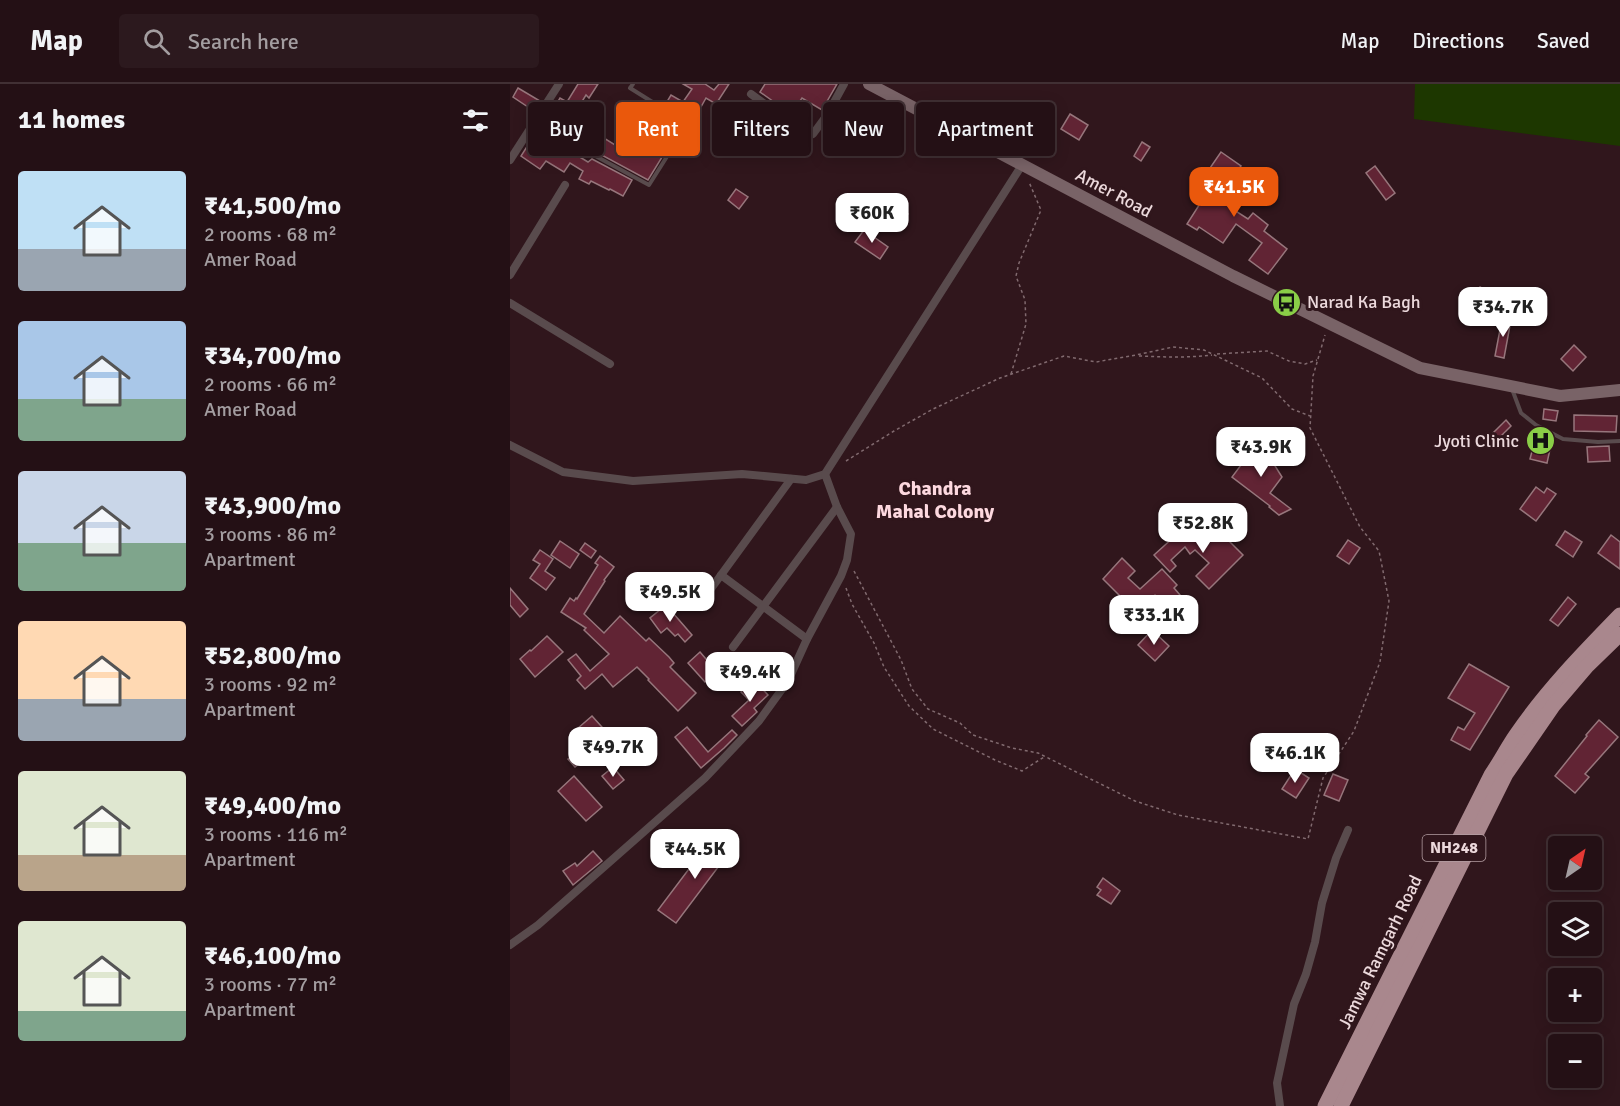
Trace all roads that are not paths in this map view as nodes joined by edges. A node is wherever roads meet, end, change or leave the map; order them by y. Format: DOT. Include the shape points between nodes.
graph roads {
  1 [pos="559,84"];
  2 [pos="633,84"];
  3 [pos="844,84"];
  4 [pos="869,84"];
  5 [pos="751,94"];
  6 [pos="595,156"];
  7 [pos="510,160"];
  8 [pos="1022,165"];
  9 [pos="565,185"];
  10 [pos="510,275"];
  11 [pos="510,303"];
  12 [pos="610,364"];
  13 [pos="1511,386"];
  14 [pos="1620,390"];
  15 [pos="1620,441"];
  16 [pos="510,446"];
  17 [pos="825,474"];
  18 [pos="791,479"];
  19 [pos="837,507"];
  20 [pos="721,575"];
  21 [pos="705,597"];
  22 [pos="763,606"];
  23 [pos="1620,615"];
  24 [pos="1620,634"];
  25 [pos="807,639"];
  26 [pos="733,646"];
  27 [pos="1347,830"];
  28 [pos="510,945"];
  29 [pos="1280,1106"];
  30 [pos="1325,1106"];
  31 [pos="1341,1106"];
  1 -- 7 [label="street"];
  2 -- 6 [label="lane" via="630,88 662,108 680,136 649,186"];
  3 -- 5 [label="street" via="813,134"];
  4 -- 8 [label="main road, Amer Road"];
  8 -- 13 [label="main road, Amer Road" via="1233,276 1420,368"];
  8 -- 17 [label="street"];
  9 -- 10 [label="street"];
  11 -- 12 [label="street"];
  13 -- 14 [label="main road, Amer Road" via="1560,396"];
  13 -- 15 [label="lane" via="1521,413 1563,439"];
  16 -- 18 [label="street" via="564,472 633,481 742,474"];
  17 -- 18 [label="street" via="806,480"];
  17 -- 19 [label="street"];
  18 -- 20 [label="street"];
  19 -- 22 [label="street"];
  19 -- 25 [label="street" via="851,534 847,560"];
  20 -- 21 [label="street"];
  20 -- 22 [label="street"];
  22 -- 25 [label="street"];
  22 -- 26 [label="street"];
  23 -- 30 [label="highway, Jamwa Ramgarh Road / NH248" via="1546,695 1491,775"];
  24 -- 31 [label="highway, Jamwa Ramgarh Road / NH248" via="1553,706 1506,774"];
  25 -- 28 [label="street" via="788,681 759,721 705,778 538,925"];
  27 -- 29 [label="street" via="1294,1004 1276,1083"];
}
